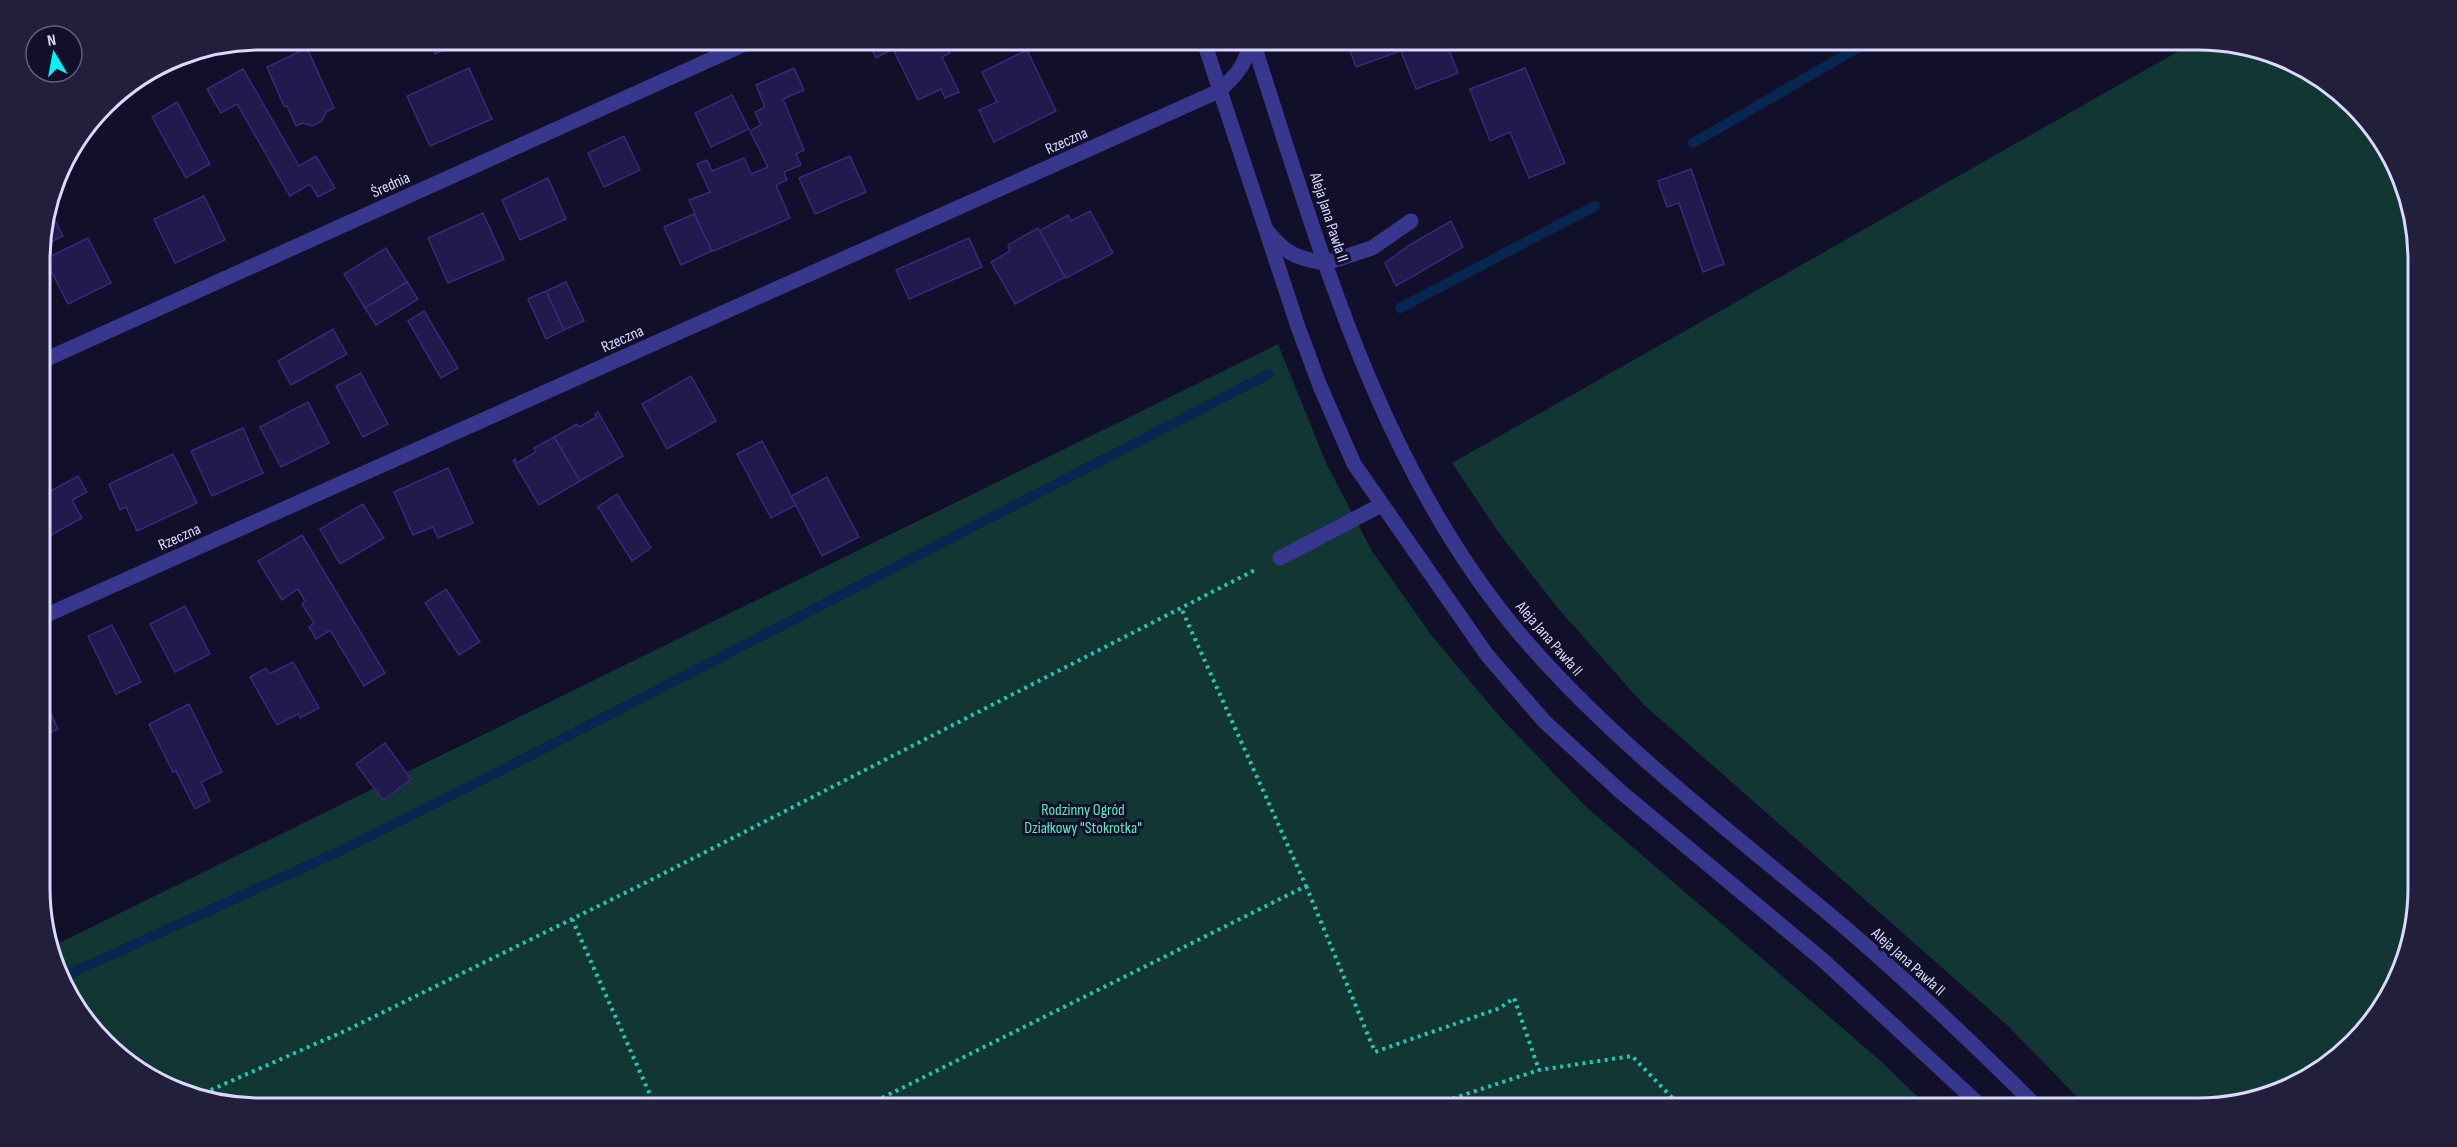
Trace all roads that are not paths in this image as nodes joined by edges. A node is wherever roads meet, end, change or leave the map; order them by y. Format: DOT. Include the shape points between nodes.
graph roads {
  1 [pos="732,50"];
  2 [pos="1206,50"];
  3 [pos="1250,50"];
  4 [pos="1256,50"];
  5 [pos="1219,91"];
  6 [pos="1411,221"];
  7 [pos="1264,228"];
  8 [pos="1326,262"];
  9 [pos="50,357"];
  10 [pos="1381,505"];
  11 [pos="1280,558"];
  12 [pos="50,614"];
  13 [pos="1971,1097"];
  14 [pos="2027,1097"];
  1 -- 9 [label="street, Średnia"];
  2 -- 5 [label="street"];
  3 -- 5 [label="street" via="1235,76"];
  4 -- 8 [label="street, Aleja Jana Pawła II"];
  5 -- 7 [label="street"];
  5 -- 12 [label="street, Rzeczna"];
  6 -- 8 [label="street" via="1372,248"];
  7 -- 8 [label="street" via="1278,245 1302,260"];
  7 -- 10 [label="street" via="1320,386 1354,464"];
  8 -- 14 [label="street, Aleja Jana Pawła II" via="1364,368 1428,501 1518,631 1574,694 1650,764 1851,933"];
  10 -- 11 [label="street"];
  10 -- 13 [label="street" via="1487,655 1544,721 1621,792 1824,961"];
}
